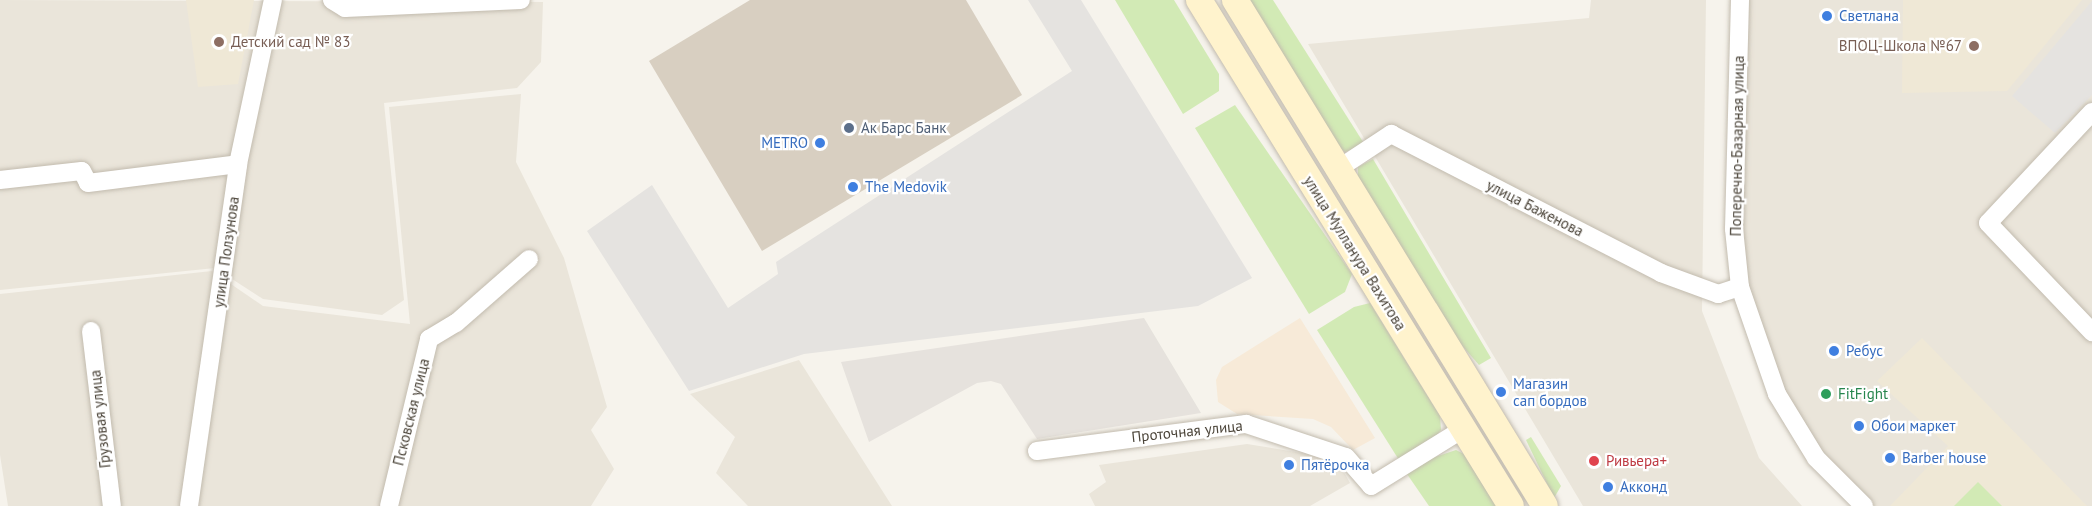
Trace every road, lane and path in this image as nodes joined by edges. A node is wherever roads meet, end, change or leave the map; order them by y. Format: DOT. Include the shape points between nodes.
graph roads {
  1 [pos="273,0"];
  2 [pos="332,0"];
  3 [pos="521,0"];
  4 [pos="1199,0"];
  5 [pos="1235,0"];
  6 [pos="1740,0"];
  7 [pos="2092,112"];
  8 [pos="238,164"];
  9 [pos="1338,169"];
  10 [pos="0,180"];
  11 [pos="529,259"];
  12 [pos="1740,287"];
  13 [pos="91,331"];
  14 [pos="2092,332"];
  15 [pos="1463,429"];
  16 [pos="1037,451"];
  17 [pos="112,506"];
  18 [pos="189,506"];
  19 [pos="389,506"];
  20 [pos="1511,506"];
  21 [pos="1545,506"];
  22 [pos="1864,506"];
  1 -- 8 [label="street, улица Ползунова"];
  2 -- 3 [label="street" via="345,8"];
  4 -- 15 [label="main road, улица Мулланура Вахитова"];
  5 -- 9 [label="main road, улица Мулланура Вахитова"];
  6 -- 12 [label="street, Поперечно-Базарная улица" via="1734,230"];
  7 -- 14 [label="street" via="1988,223"];
  8 -- 10 [label="street" via="88,183 82,171"];
  8 -- 18 [label="street, улица Ползунова"];
  9 -- 12 [label="street, улица Баженова" via="1391,134 1661,273 1718,294"];
  9 -- 21 [label="main road, улица Мулланура Вахитова"];
  11 -- 19 [label="street, Псковская улица" via="456,323 429,339"];
  12 -- 22 [label="street, Поперечно-Базарная улица" via="1777,394 1816,458"];
  13 -- 17 [label="street, Грузовая улица"];
  15 -- 16 [label="street, Проточная улица" via="1371,486 1346,457 1246,423"];
  15 -- 20 [label="main road, улица Мулланура Вахитова"];
}
